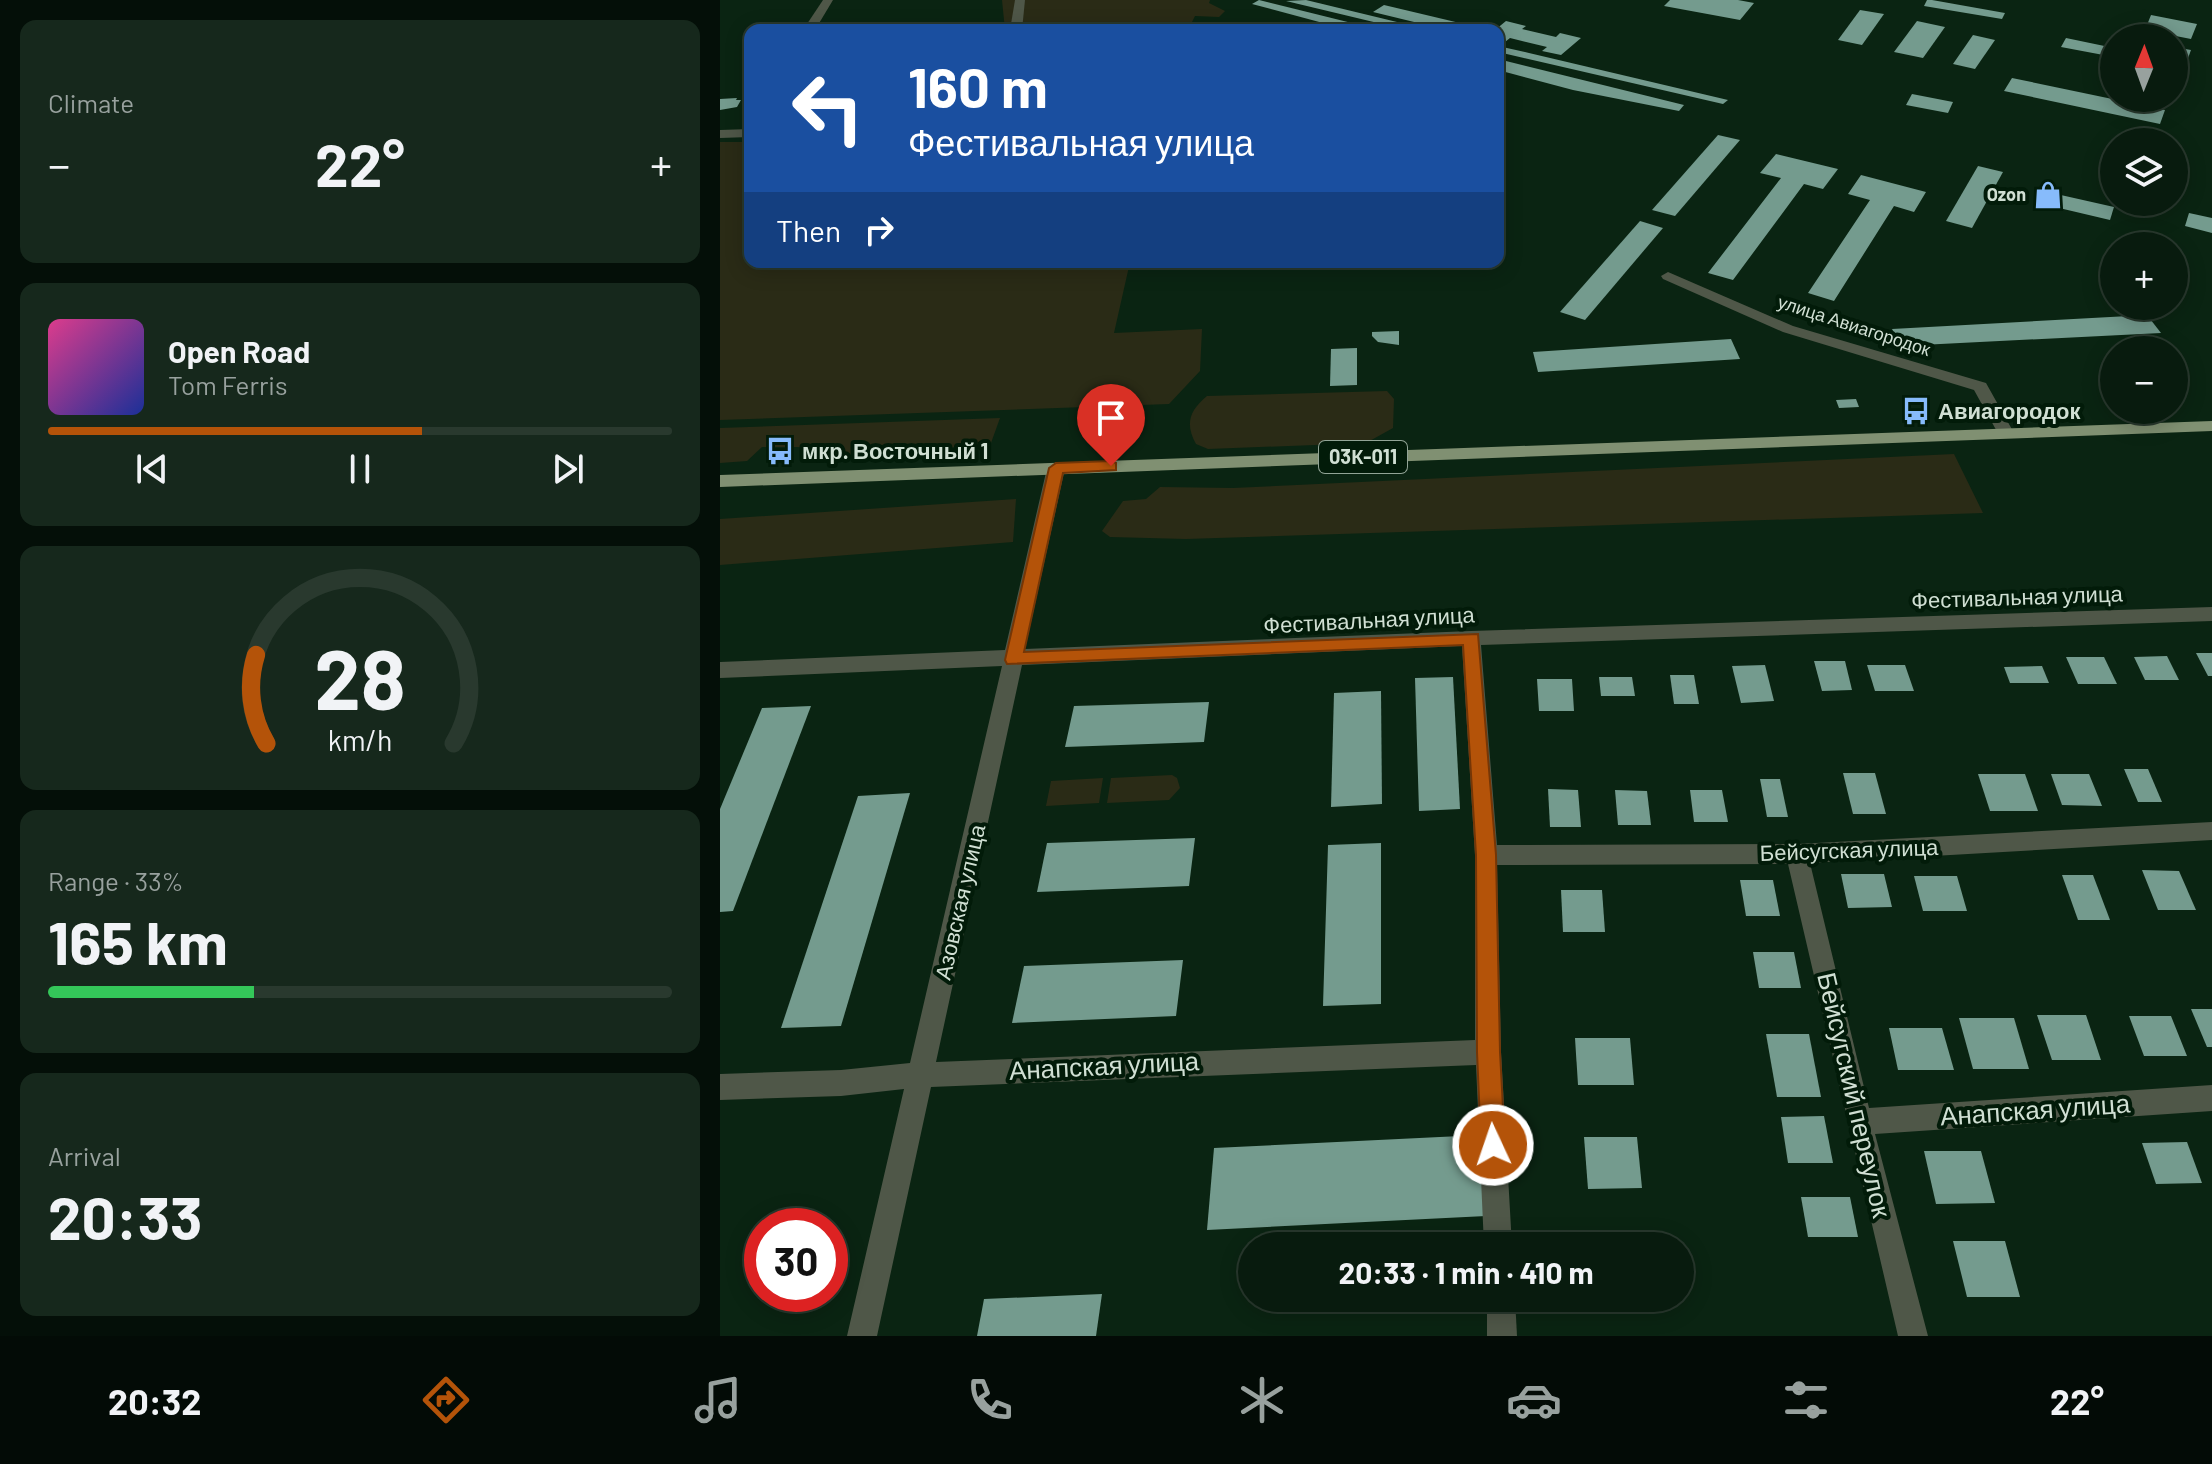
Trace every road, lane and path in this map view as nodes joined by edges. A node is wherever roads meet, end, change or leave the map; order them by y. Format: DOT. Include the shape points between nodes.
graph roads {
  1 [pos="828,0"];
  2 [pos="1020,0"];
  3 [pos="813,24"];
  4 [pos="1017,24"];
  5 [pos="744,131"];
  6 [pos="720,134"];
  7 [pos="1668,276"];
  8 [pos="2212,426"];
  9 [pos="2006,433"];
  10 [pos="1056,468"];
  11 [pos="720,481"];
  12 [pos="2212,614"];
  13 [pos="1471,638"];
  14 [pos="1014,660"];
  15 [pos="720,670"];
  16 [pos="2212,831"];
  17 [pos="1797,854"];
  18 [pos="1486,855"];
  19 [pos="1488,1052"];
  20 [pos="921,1075"];
  21 [pos="720,1087"];
  22 [pos="2212,1098"];
  23 [pos="1859,1122"];
  24 [pos="1497,1232"];
  25 [pos="1501,1312"];
  26 [pos="862,1336"];
  27 [pos="1502,1336"];
  28 [pos="1913,1336"];
  1 -- 3 [label="street"];
  2 -- 4 [label="street"];
  5 -- 6 [label="street"];
  7 -- 9 [label="street, улица Авиагородок" via="1788,329 1980,387"];
  8 -- 9 [label="main road, 03К-011"];
  9 -- 10 [label="main road, 03К-011"];
  10 -- 11 [label="main road, 03К-011"];
  10 -- 14 [label="street, Азовская улица"];
  12 -- 13 [label="street, Фестивальная улица"];
  13 -- 14 [label="street, Фестивальная улица"];
  13 -- 18 [label="street"];
  14 -- 15 [label="street, Фестивальная улица"];
  14 -- 20 [label="street, Азовская улица"];
  16 -- 17 [label="street, Бейсугская улица"];
  17 -- 18 [label="street, Бейсугская улица"];
  17 -- 23 [label="street, Бейсугский переулок"];
  18 -- 19 [label="street"];
  19 -- 20 [label="street, Анапская улица"];
  19 -- 24 [label="street"];
  20 -- 21 [label="street, Анапская улица"];
  20 -- 26 [label="street, Азовская улица"];
  22 -- 23 [label="street, Анапская улица"];
  23 -- 28 [label="street, Бейсугский переулок"];
  25 -- 27 [label="street"];
}
